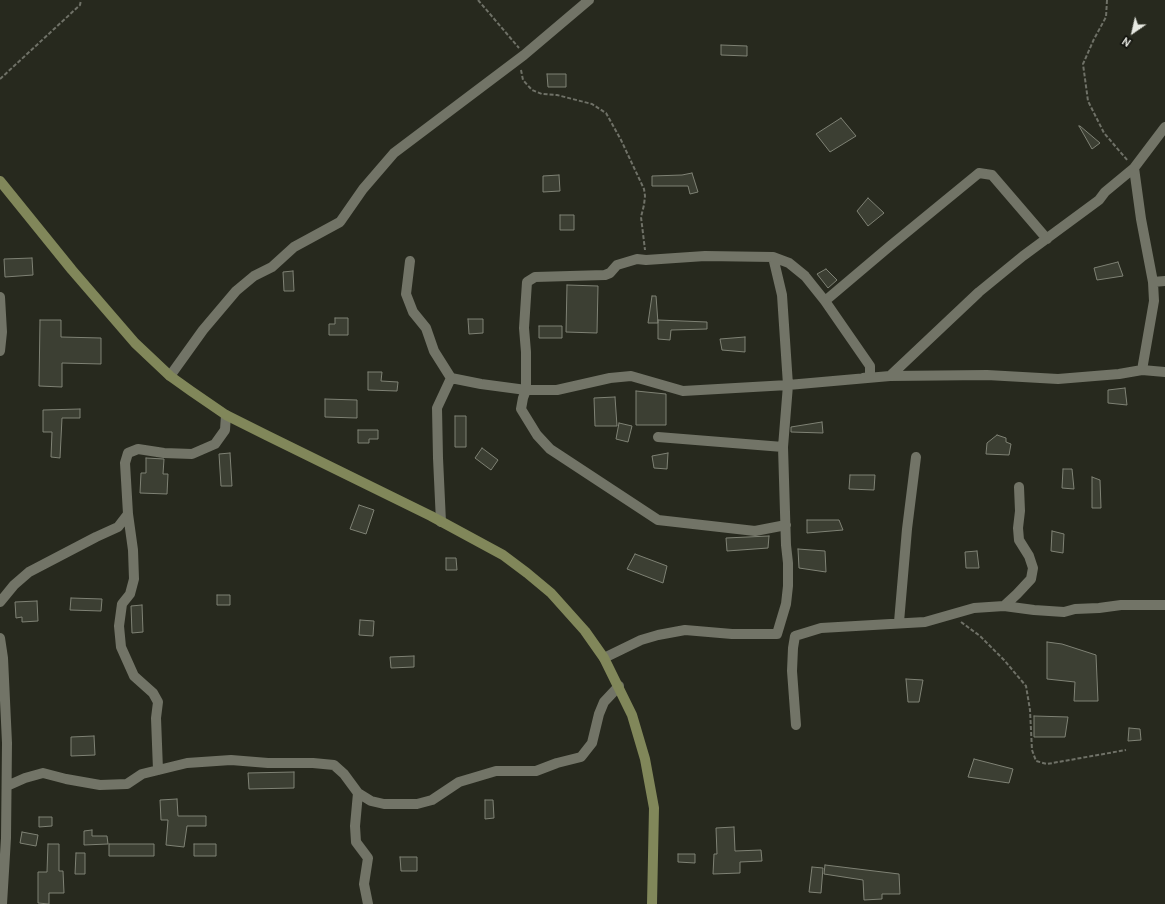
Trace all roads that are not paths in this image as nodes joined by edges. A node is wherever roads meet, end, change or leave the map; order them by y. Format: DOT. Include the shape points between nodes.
graph roads {
  1 [pos="589,0"];
  2 [pos="1165,127"];
  3 [pos="1134,168"];
  4 [pos="0,181"];
  5 [pos="1047,239"];
  6 [pos="773,257"];
  7 [pos="410,261"];
  8 [pos="1165,281"];
  9 [pos="1153,282"];
  10 [pos="0,296"];
  11 [pos="826,301"];
  12 [pos="0,351"];
  13 [pos="1142,370"];
  14 [pos="1165,372"];
  15 [pos="170,376"];
  16 [pos="890,376"];
  17 [pos="451,378"];
  18 [pos="788,385"];
  19 [pos="526,390"];
  20 [pos="226,415"];
  21 [pos="658,437"];
  22 [pos="783,447"];
  23 [pos="916,457"];
  24 [pos="1019,487"];
  25 [pos="128,514"];
  26 [pos="441,522"];
  27 [pos="786,525"];
  28 [pos="0,602"];
  29 [pos="1165,605"];
  30 [pos="1004,606"];
  31 [pos="899,622"];
  32 [pos="778,634"];
  33 [pos="795,636"];
  34 [pos="0,638"];
  35 [pos="604,658"];
  36 [pos="619,686"];
  37 [pos="796,725"];
  38 [pos="158,770"];
  39 [pos="7,786"];
  40 [pos="358,793"];
  41 [pos="2,904"];
  42 [pos="368,904"];
  43 [pos="652,904"];
  1 -- 15 [label="street" via="524,55 394,153 340,222 294,247 272,267 254,276 236,291 203,330"];
  2 -- 3 [label="street"];
  3 -- 5 [label="street" via="1099,200"];
  3 -- 9 [label="street"];
  4 -- 15 [label="main road" via="135,343"];
  5 -- 11 [label="street" via="992,175 979,173"];
  5 -- 16 [label="street" via="979,292"];
  6 -- 11 [label="street" via="789,263 805,276"];
  6 -- 18 [label="street" via="782,295"];
  6 -- 19 [label="street" via="637,259 617,266 605,275 535,277 527,282 524,328"];
  7 -- 17 [label="street" via="406,294 413,312 426,328 434,351"];
  8 -- 9 [label="street"];
  9 -- 13 [label="street" via="1154,301"];
  10 -- 12 [label="street"];
  11 -- 18 [label="street" via="870,366 870,377"];
  13 -- 14 [label="street"];
  13 -- 16 [label="street" via="1058,379 987,375"];
  15 -- 20 [label="main road"];
  16 -- 18 [label="street"];
  17 -- 19 [label="street"];
  17 -- 26 [label="street" via="436,408"];
  18 -- 19 [label="street" via="683,391 631,376 557,390"];
  18 -- 22 [label="street"];
  19 -- 27 [label="street" via="521,409 537,435 550,449 658,520 755,531"];
  20 -- 25 [label="street" via="225,430 215,444 192,454 138,449 128,453 125,463"];
  20 -- 26 [label="main road"];
  21 -- 22 [label="street"];
  22 -- 27 [label="street"];
  23 -- 31 [label="street"];
  24 -- 30 [label="street" via="1019,540 1033,568 1031,579"];
  25 -- 28 [label="street" via="118,527 29,572"];
  25 -- 38 [label="street" via="134,579 130,594 122,604 119,626 121,647 134,676 153,692 158,702"];
  26 -- 35 [label="main road" via="503,555 527,572 551,593 585,631"];
  27 -- 32 [label="street" via="788,586"];
  29 -- 30 [label="street" via="1121,605 1064,612"];
  30 -- 31 [label="street" via="974,608 925,622"];
  31 -- 33 [label="street" via="821,628"];
  32 -- 33 [label="street"];
  32 -- 35 [label="street" via="685,630 641,640"];
  33 -- 37 [label="street" via="792,671"];
  34 -- 39 [label="street" via="3,658"];
  35 -- 36 [label="main road"];
  36 -- 40 [label="street" via="604,702 592,743 581,757 536,771 496,771 459,782 432,800 417,804 384,804 371,801"];
  36 -- 43 [label="main road" via="632,715 645,759 654,808"];
  38 -- 39 [label="street" via="142,774 127,784 100,785 43,773"];
  38 -- 40 [label="street" via="187,763 231,760 334,765"];
  39 -- 41 [label="street"];
  40 -- 42 [label="street" via="356,842 368,858 364,884"];
}
